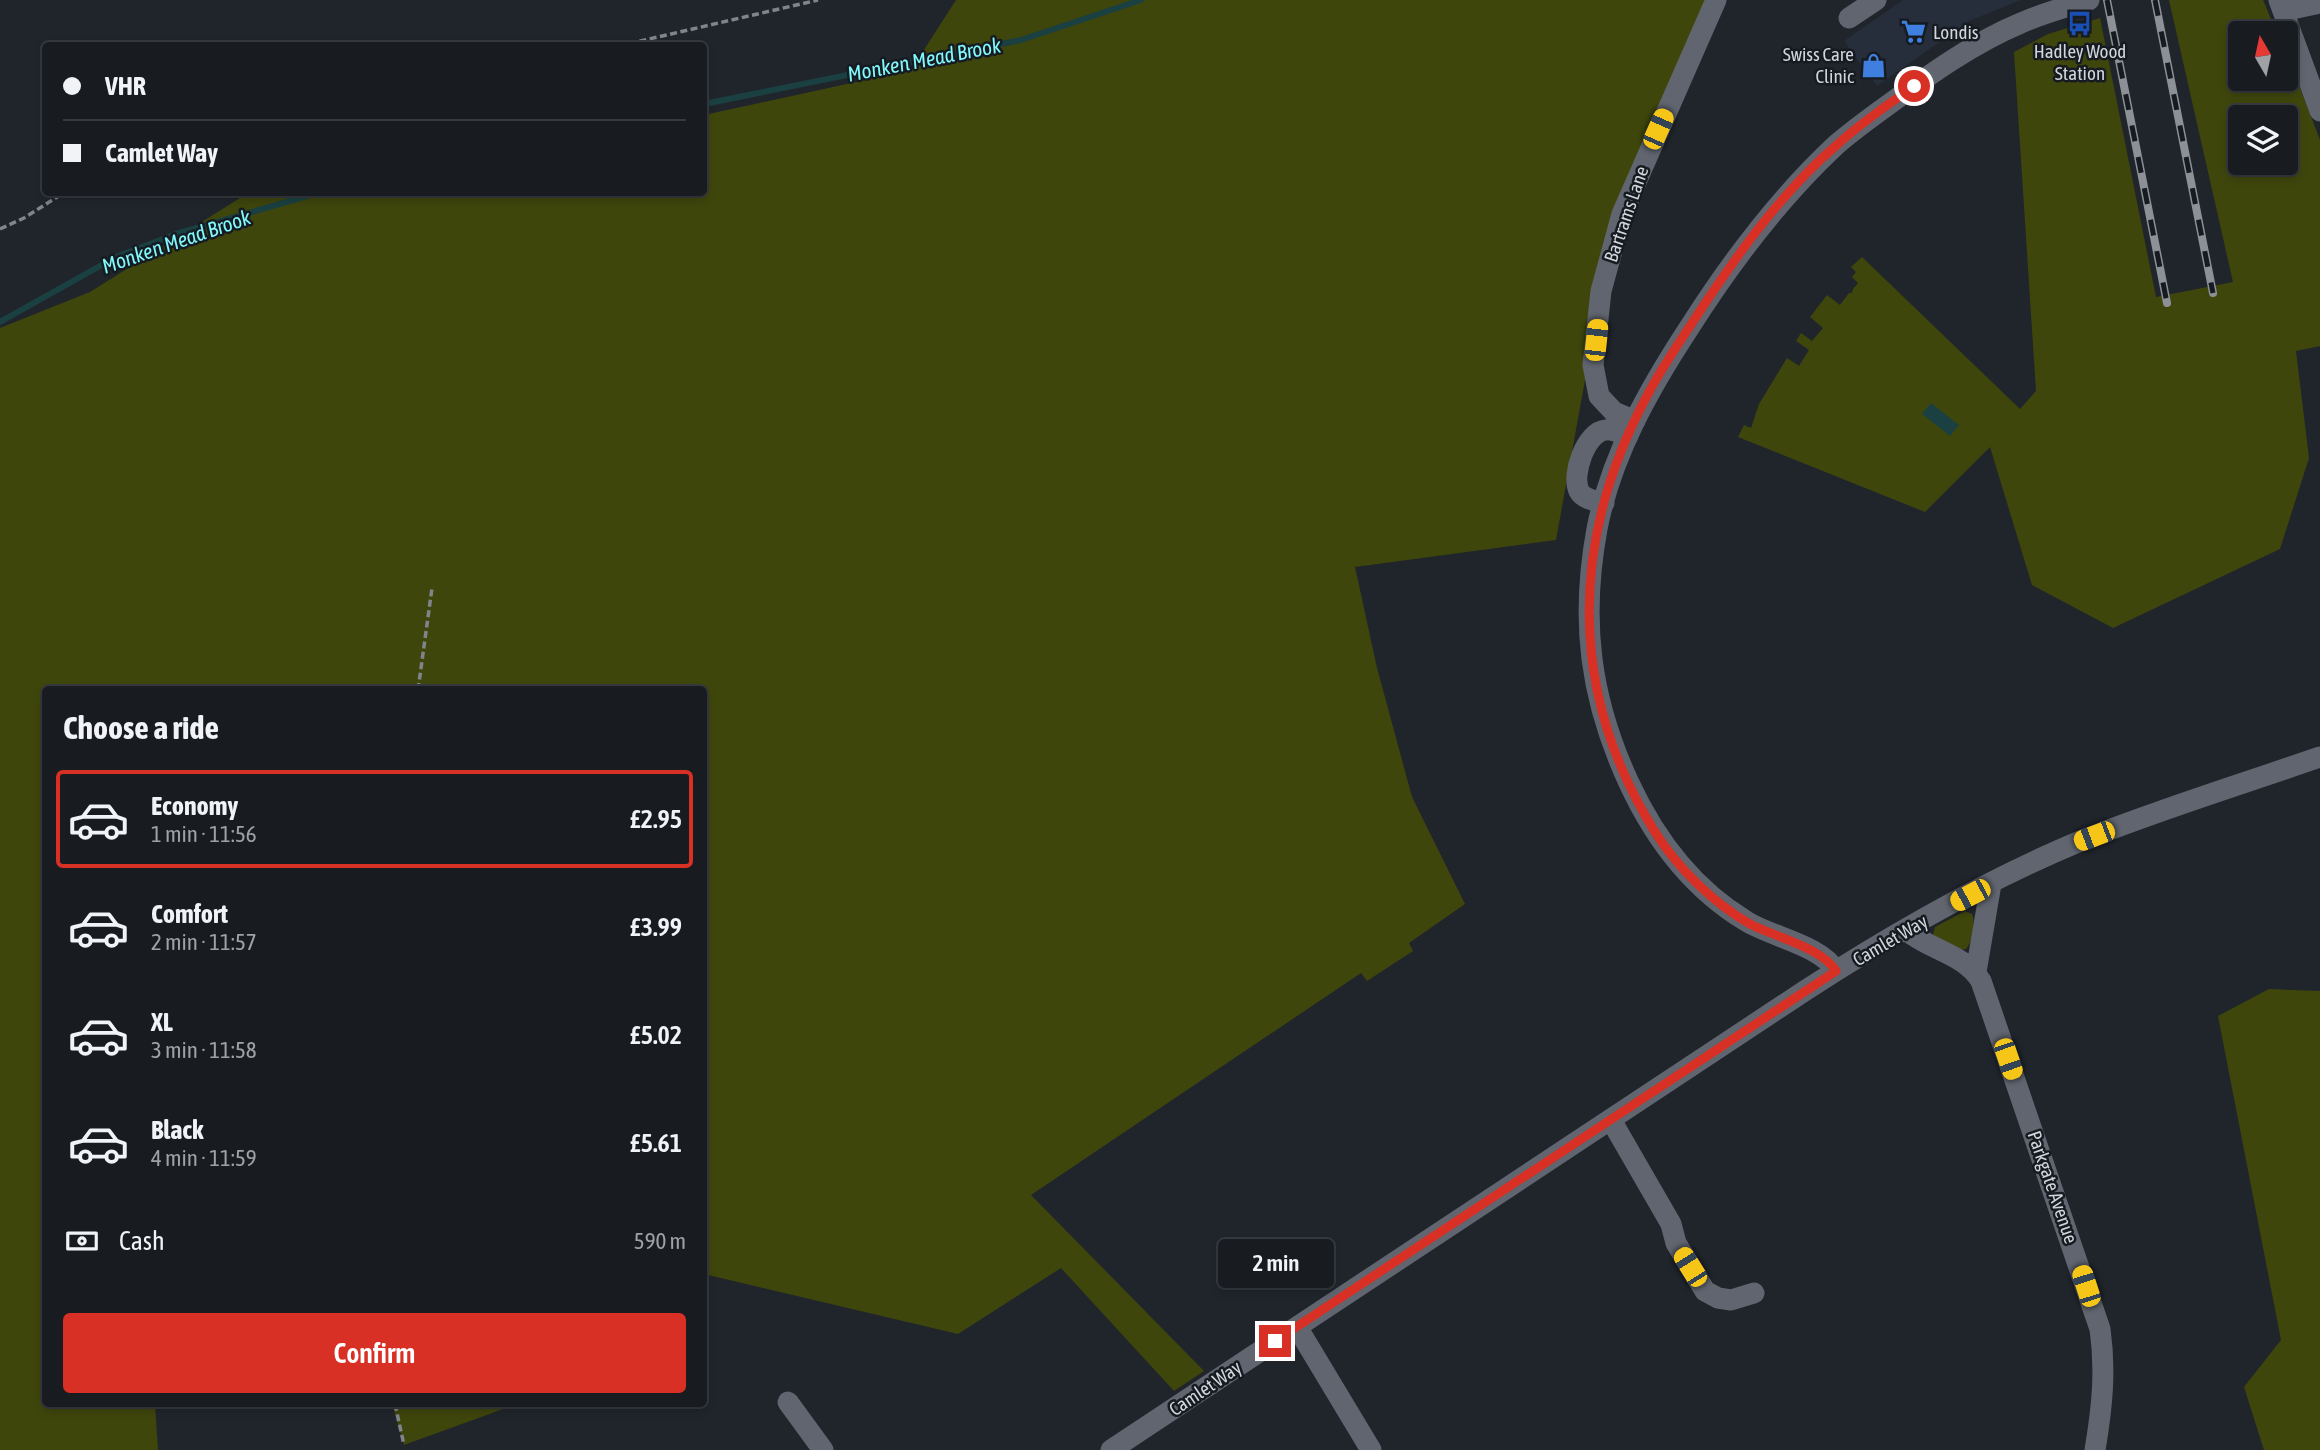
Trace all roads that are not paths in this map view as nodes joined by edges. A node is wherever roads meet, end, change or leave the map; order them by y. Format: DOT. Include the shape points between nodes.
graph roads {
  1 [pos="1716,0"];
  2 [pos="1876,0"];
  3 [pos="2087,0"];
  4 [pos="2320,3"];
  5 [pos="2281,5"];
  6 [pos="2049,6"];
  7 [pos="1849,18"];
  8 [pos="2320,111"];
  9 [pos="1631,429"];
  10 [pos="1604,503"];
  11 [pos="2320,757"];
  12 [pos="1991,884"];
  13 [pos="1906,930"];
  14 [pos="1836,971"];
  15 [pos="1976,972"];
  16 [pos="1611,1120"];
  17 [pos="1754,1293"];
  18 [pos="1297,1327"];
  19 [pos="788,1402"];
  20 [pos="823,1450"];
  21 [pos="1111,1450"];
  22 [pos="1371,1450"];
  23 [pos="2095,1450"];
  1 -- 9 [label="street, Bartrams Lane" via="1622,214 1601,291 1593,365 1600,396"];
  2 -- 7 [label="street"];
  3 -- 6 [label="street"];
  4 -- 5 [label="street"];
  5 -- 8 [label="street"];
  6 -- 9 [label="street" via="1933,73 1837,144 1730,266 1670,356"];
  9 -- 10 [label="street"];
  9 -- 10 [label="street" via="1608,429 1586,444 1578,491"];
  10 -- 14 [label="street" via="1589,598 1592,666 1598,701 1633,791 1656,834 1724,907 1826,959"];
  11 -- 12 [label="street, Camlet Way" via="2077,843"];
  12 -- 13 [label="street, Camlet Way"];
  12 -- 15 [label="street"];
  13 -- 14 [label="street, Camlet Way"];
  13 -- 15 [label="street"];
  14 -- 16 [label="street, Camlet Way"];
  15 -- 23 [label="street, Parkgate Avenue" via="2100,1329 2105,1363"];
  16 -- 17 [label="street" via="1704,1291 1731,1300"];
  16 -- 18 [label="street, Camlet Way"];
  18 -- 21 [label="street, Camlet Way"];
  18 -- 22 [label="street"];
  19 -- 20 [label="street"];
}
